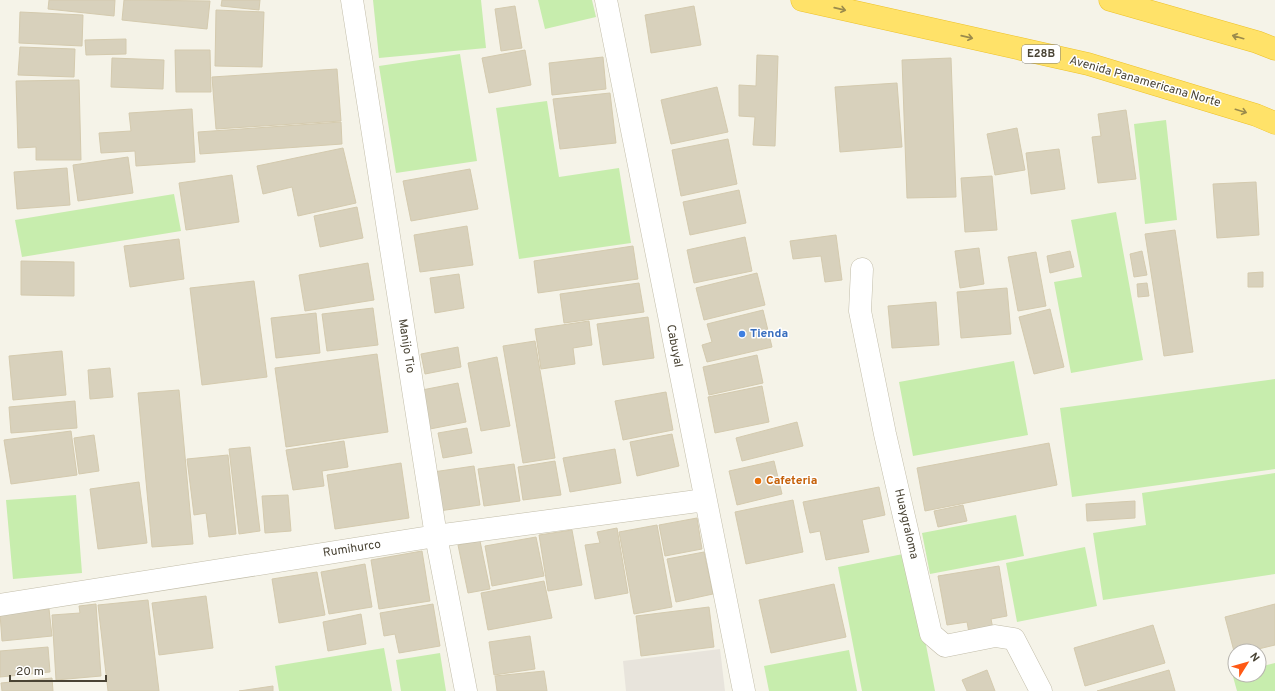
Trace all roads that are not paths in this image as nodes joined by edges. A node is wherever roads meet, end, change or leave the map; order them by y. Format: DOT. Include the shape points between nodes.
graph roads {
  1 [pos="352,0"];
  2 [pos="606,0"];
  3 [pos="802,0"];
  4 [pos="1110,0"];
  5 [pos="1275,49"];
  6 [pos="1275,123"];
  7 [pos="862,269"];
  8 [pos="705,500"];
  9 [pos="436,536"];
  10 [pos="0,605"];
  11 [pos="466,691"];
  12 [pos="744,691"];
  13 [pos="1041,691"];
  1 -- 9 [label="street, Manijo Tio"];
  2 -- 8 [label="street, Cabuyal"];
  3 -- 6 [label="highway, Avenida Panamericana Norte / E28B, one-way" via="1088,64"];
  5 -- 4 [label="highway, one-way"];
  7 -- 13 [label="street, Huaygraloma" via="860,311 931,634 945,646 994,636 1014,639"];
  8 -- 9 [label="street, Rumihurco"];
  8 -- 12 [label="street, Cabuyal"];
  9 -- 10 [label="street, Rumihurco"];
  9 -- 11 [label="street, Manijo Tio"];
}
